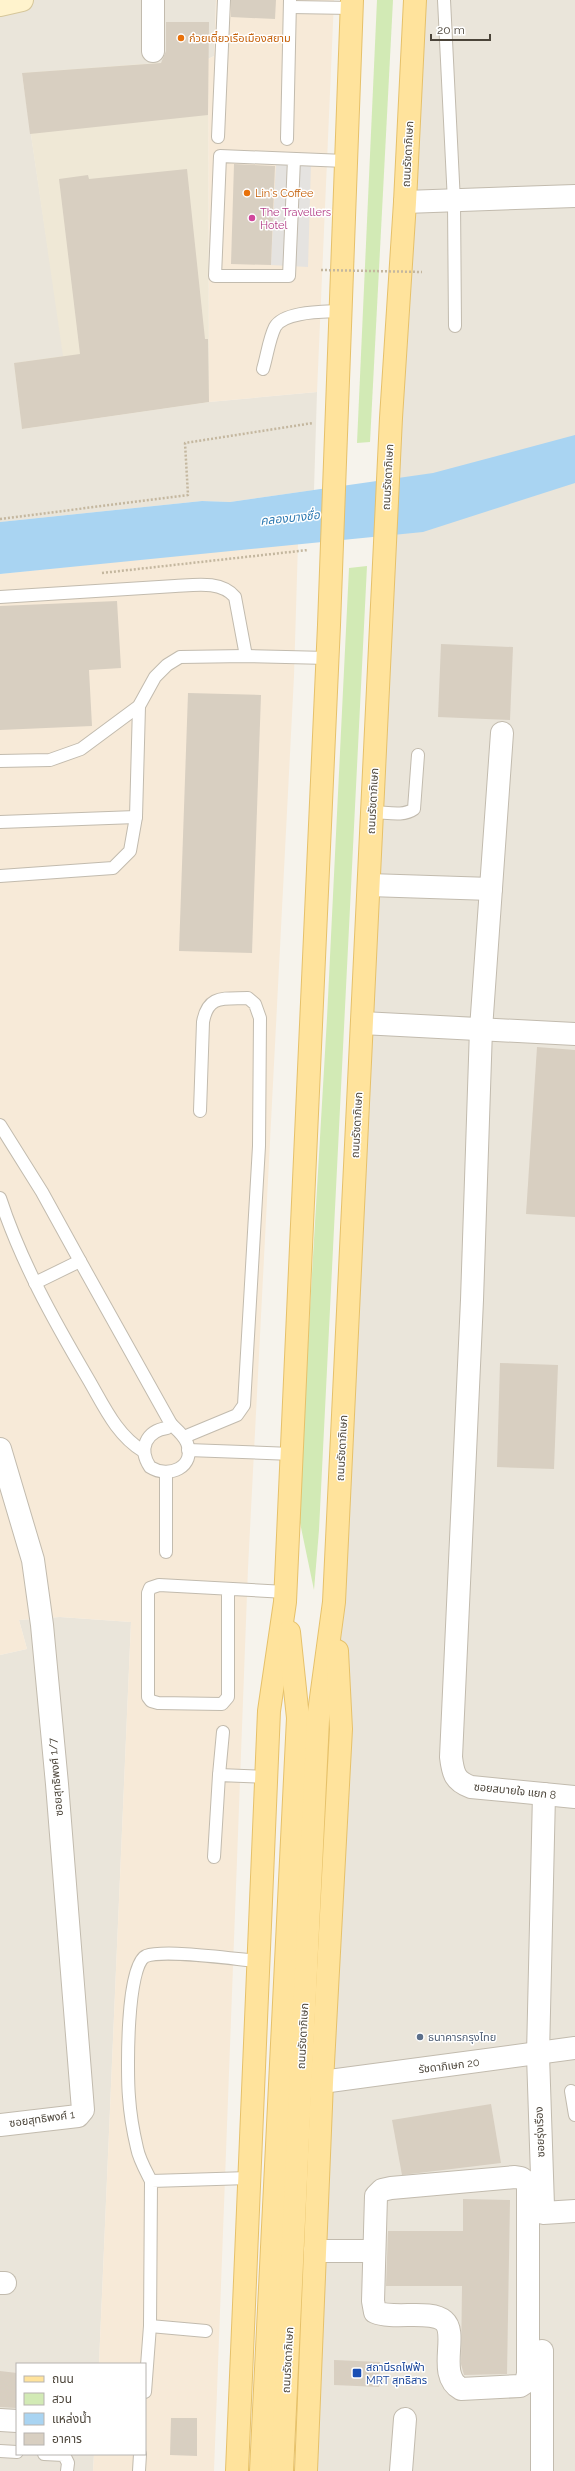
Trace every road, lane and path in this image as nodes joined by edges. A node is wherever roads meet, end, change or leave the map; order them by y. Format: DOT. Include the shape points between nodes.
graph roads {
  1 [pos="22,0"];
  2 [pos="153,0"];
  3 [pos="224,0"];
  4 [pos="415,0"];
  5 [pos="444,0"];
  6 [pos="290,4"];
  7 [pos="352,4"];
  8 [pos="0,5"];
  9 [pos="153,50"];
  10 [pos="218,137"];
  11 [pos="287,139"];
  12 [pos="294,159"];
  13 [pos="345,161"];
  14 [pos="575,196"];
  15 [pos="405,202"];
  16 [pos="454,202"];
  17 [pos="321,270"];
  18 [pos="422,272"];
  19 [pos="340,311"];
  20 [pos="455,326"];
  21 [pos="263,369"];
  22 [pos="313,423"];
  23 [pos="0,519"];
  24 [pos="308,550"];
  25 [pos="99,573"];
  26 [pos="0,597"];
  27 [pos="246,656"];
  28 [pos="328,658"];
  29 [pos="139,706"];
  30 [pos="502,733"];
  31 [pos="418,755"];
  32 [pos="0,761"];
  33 [pos="373,812"];
  34 [pos="136,817"];
  35 [pos="0,822"];
  36 [pos="0,876"];
  37 [pos="369,885"];
  38 [pos="491,889"];
  39 [pos="362,1023"];
  40 [pos="481,1029"];
  41 [pos="575,1034"];
  42 [pos="200,1111"];
  43 [pos="0,1125"];
  44 [pos="0,1198"];
  45 [pos="80,1261"];
  46 [pos="35,1283"];
  47 [pos="171,1424"];
  48 [pos="184,1437"];
  49 [pos="0,1449"];
  50 [pos="188,1450"];
  51 [pos="143,1451"];
  52 [pos="292,1454"];
  53 [pos="166,1473"];
  54 [pos="166,1552"];
  55 [pos="228,1590"];
  56 [pos="286,1597"];
  57 [pos="334,1602"];
  58 [pos="223,1732"];
  59 [pos="219,1775"];
  60 [pos="266,1777"];
  61 [pos="544,1794"];
  62 [pos="575,1797"];
  63 [pos="214,1857"];
  64 [pos="258,1961"];
  65 [pos="575,2048"];
  66 [pos="538,2055"];
  67 [pos="322,2082"];
  68 [pos="571,2091"];
  69 [pos="83,2110"];
  70 [pos="575,2114"];
  71 [pos="0,2125"];
  72 [pos="249,2178"];
  73 [pos="151,2181"];
  74 [pos="575,2210"];
  75 [pos="543,2213"];
  76 [pos="315,2251"];
  77 [pos="374,2251"];
  78 [pos="150,2326"];
  79 [pos="206,2331"];
  80 [pos="146,2379"];
  81 [pos="405,2419"];
  82 [pos="0,2420"];
  83 [pos="16,2421"];
  84 [pos="0,2451"];
  85 [pos="16,2452"];
  86 [pos="64,2455"];
  87 [pos="140,2455"];
  88 [pos="67,2471"];
  89 [pos="139,2471"];
  90 [pos="237,2471"];
  91 [pos="261,2471"];
  92 [pos="282,2471"];
  93 [pos="306,2471"];
  94 [pos="401,2471"];
  95 [pos="542,2471"];
  1 -- 8 [label="street"];
  2 -- 9 [label="street"];
  3 -- 10 [label="lane"];
  4 -- 15 [label="main road, ถนนรัชดาภิเษก"];
  5 -- 16 [label="lane"];
  6 -- 7 [label="lane"];
  6 -- 11 [label="lane"];
  7 -- 13 [label="main road, ถนนรัชดาภิเษก"];
  12 -- 12 [label="lane" via="220,156 215,276 289,276"];
  12 -- 13 [label="lane"];
  13 -- 19 [label="main road, ถนนรัชดาภิเษก"];
  14 -- 16 [label="street"];
  15 -- 16 [label="street"];
  15 -- 33 [label="main road, ถนนรัชดาภิเษก" via="391,418"];
  16 -- 20 [label="lane"];
  17 -- 18 [label="path, bridge"];
  19 -- 21 [label="lane" via="315,312 284,318 276,326"];
  19 -- 28 [label="main road, ถนนรัชดาภิเษก"];
  22 -- 23 [label="path" via="185,443 188,495"];
  24 -- 25 [label="path"];
  26 -- 27 [label="lane" via="175,586 204,585 223,588 235,597"];
  27 -- 28 [label="lane"];
  27 -- 29 [label="lane" via="180,657 167,665 156,677"];
  28 -- 52 [label="main road, ถนนรัชดาภิเษก"];
  29 -- 32 [label="lane" via="81,749 66,756 50,760"];
  29 -- 34 [label="lane"];
  30 -- 38 [label="street"];
  31 -- 33 [label="lane" via="414,809 408,813"];
  33 -- 37 [label="main road, ถนนรัชดาภิเษก"];
  34 -- 35 [label="lane"];
  34 -- 36 [label="lane" via="130,851 112,868"];
  37 -- 38 [label="street"];
  37 -- 39 [label="main road, ถนนรัชดาภิเษก"];
  38 -- 40 [label="street"];
  39 -- 40 [label="street"];
  39 -- 57 [label="main road, ถนนรัชดาภิเษก"];
  40 -- 41 [label="street"];
  40 -- 61 [label="street, ซอยสบายใจ แยก 8" via="472,1300 451,1757 453,1773 459,1783 471,1787"];
  42 -- 48 [label="lane" via="205,1008 220,1000 248,998 255,1004 260,1018 259,1146 244,1406 237,1415"];
  43 -- 45 [label="lane" via="42,1192"];
  44 -- 46 [label="lane" via="11,1232"];
  45 -- 46 [label="lane"];
  45 -- 47 [label="lane"];
  46 -- 51 [label="lane" via="43,1302 120,1433"];
  47 -- 48 [label="lane"];
  47 -- 51 [label="lane" via="150,1434"];
  48 -- 50 [label="lane"];
  49 -- 69 [label="street, ซอยสุทธิพงศ์ 1/7" via="33,1560 42,1625 58,1784"];
  50 -- 52 [label="lane"];
  50 -- 53 [label="lane" via="184,1464 173,1472"];
  51 -- 53 [label="lane" via="150,1467"];
  52 -- 56 [label="main road, ถนนรัชดาภิเษก"];
  53 -- 54 [label="lane"];
  55 -- 55 [label="lane" via="226,1701 222,1704 151,1701 148,1697 150,1588 159,1585"];
  55 -- 56 [label="lane"];
  56 -- 60 [label="main road, ถนนรัชดาภิเษก" via="268,1711"];
  56 -- 91 [label="main road, ถนนรัชดาภิเษก" via="298,1718"];
  57 -- 67 [label="main road, ถนนรัชดาภิเษก" via="341,1729"];
  57 -- 92 [label="main road, ถนนรัชดาภิเษก" via="318,1720"];
  58 -- 59 [label="lane"];
  59 -- 60 [label="lane"];
  59 -- 63 [label="lane"];
  60 -- 64 [label="main road, ถนนรัชดาภิเษก"];
  61 -- 62 [label="street, ซอยสบายใจ แยก 8"];
  61 -- 66 [label="street, ซอยรุ่งเรือง"];
  64 -- 72 [label="main road, ถนนรัชดาภิเษก"];
  64 -- 73 [label="lane" via="171,1954 146,1956 139,1960 134,1975 130,2008 129,2097 137,2150"];
  65 -- 66 [label="street, รัชดาภิเษก 20"];
  66 -- 67 [label="street, รัชดาภิเษก 20"];
  66 -- 75 [label="street, ซอยรุ่งเรือง"];
  67 -- 76 [label="main road, ถนนรัชดาภิเษก"];
  68 -- 70 [label="lane"];
  69 -- 71 [label="street, ซอยสุทธิพงศ์ 1" via="78,2116"];
  72 -- 73 [label="lane"];
  72 -- 90 [label="main road, ถนนรัชดาภิเษก"];
  73 -- 78 [label="lane"];
  74 -- 75 [label="street"];
  75 -- 95 [label="street, ซอยรุ่งเรือง"];
  76 -- 77 [label="street"];
  76 -- 93 [label="main road, ถนนรัชดาภิเษก"];
  77 -- 77 [label="street" via="376,2196 382,2190 515,2177 528,2183 526,2382 520,2386 461,2389 453,2385 449,2375 448,2330 445,2322 436,2316 384,2316 375,2312"];
  78 -- 79 [label="lane"];
  78 -- 80 [label="lane"];
  81 -- 94 [label="street"];
  82 -- 83 [label="street"];
  84 -- 85 [label="lane"];
  86 -- 88 [label="lane" via="68,2463"];
  87 -- 89 [label="lane"];
}
